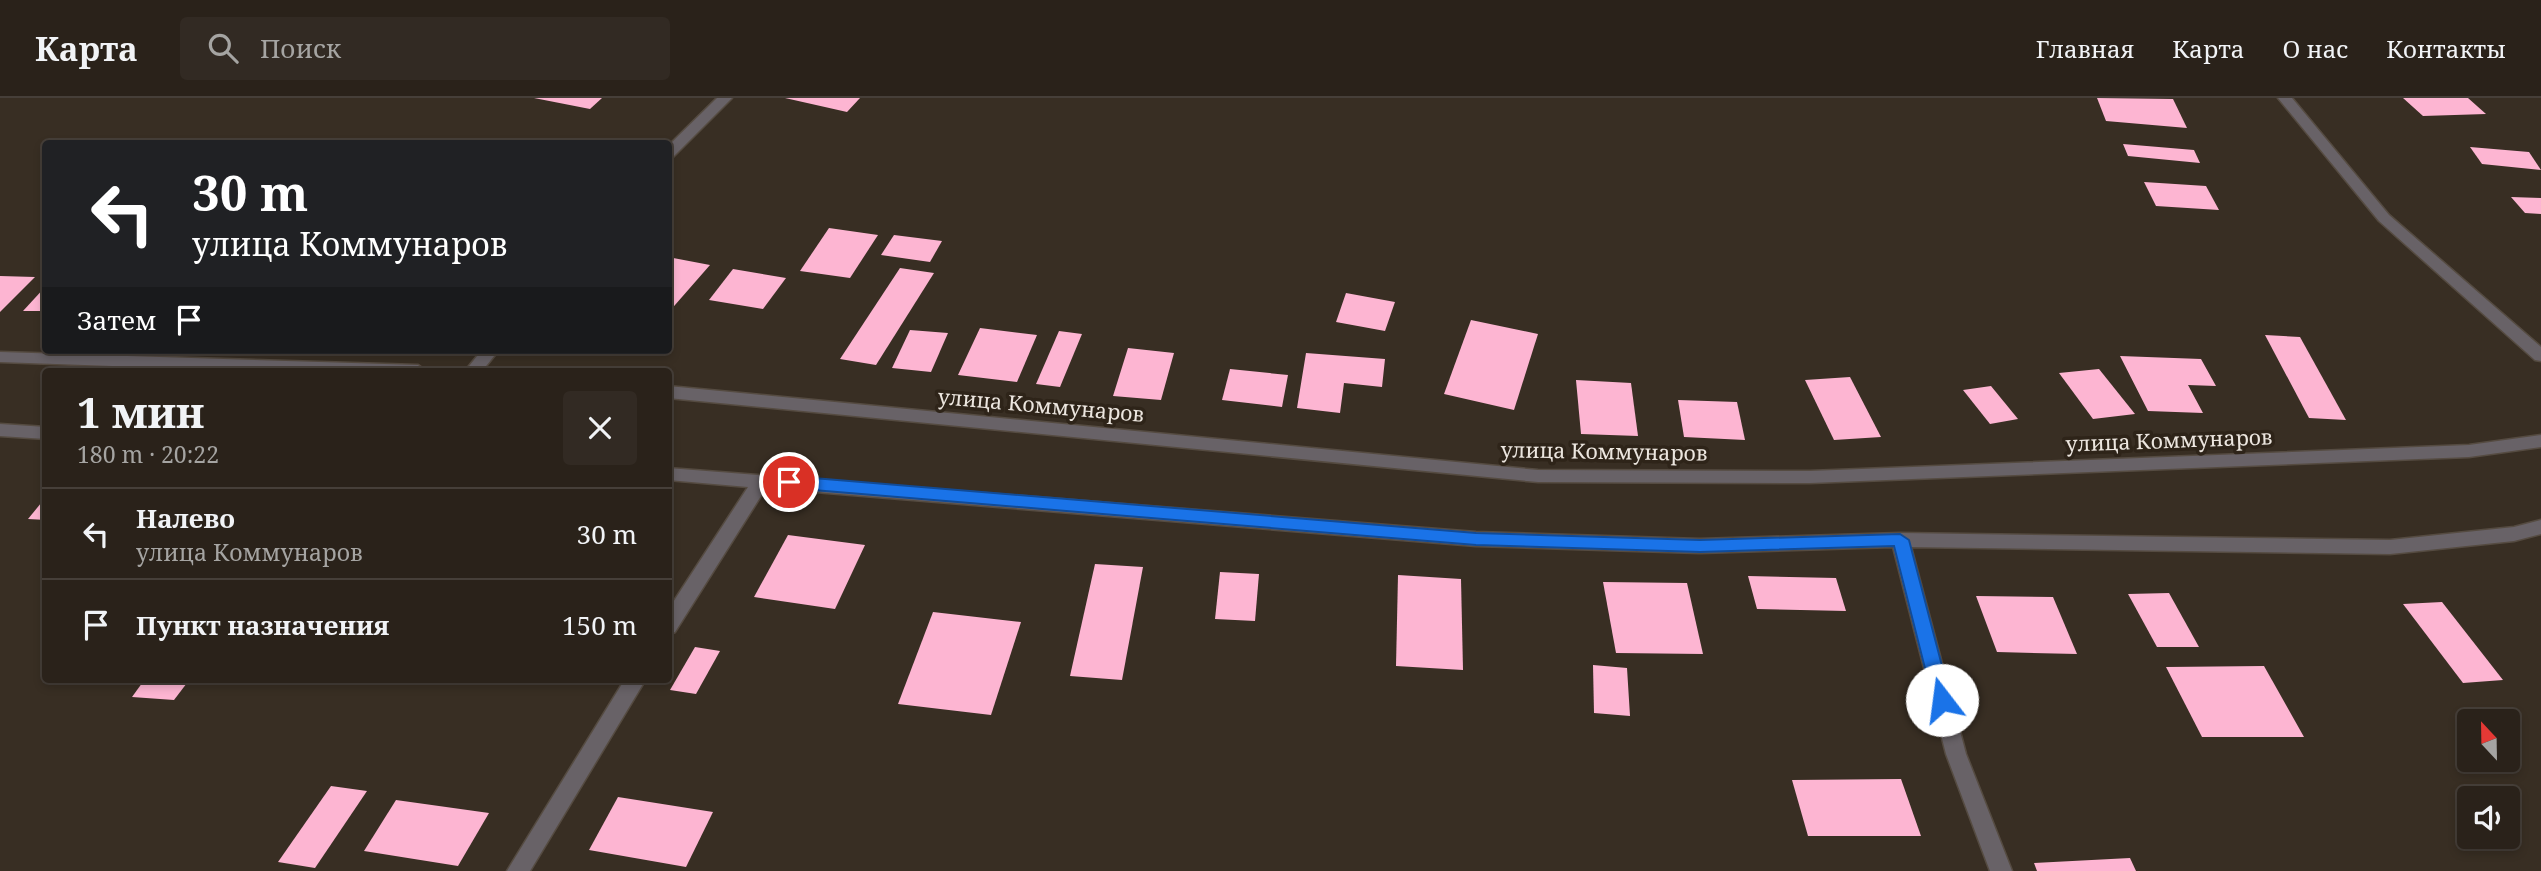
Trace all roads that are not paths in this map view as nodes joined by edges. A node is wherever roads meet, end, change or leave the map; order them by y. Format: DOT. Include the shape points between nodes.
graph roads {
  1 [pos="726,98"];
  2 [pos="2285,98"];
  3 [pos="672,150"];
  4 [pos="488,354"];
  5 [pos="2541,356"];
  6 [pos="0,357"];
  7 [pos="328,368"];
  8 [pos="476,368"];
  9 [pos="672,393"];
  10 [pos="0,430"];
  11 [pos="42,433"];
  12 [pos="2541,441"];
  13 [pos="672,474"];
  14 [pos="762,480"];
  15 [pos="2541,527"];
  16 [pos="1900,540"];
  17 [pos="672,621"];
  18 [pos="634,683"];
  19 [pos="518,871"];
  20 [pos="2001,871"];
  1 -- 3 [label="street"];
  2 -- 5 [label="street" via="2384,218"];
  4 -- 8 [label="street"];
  6 -- 7 [label="street"];
  9 -- 12 [label="street, улица Коммунаров" via="1538,476 1810,477 2469,451"];
  10 -- 11 [label="street"];
  13 -- 14 [label="street"];
  14 -- 16 [label="street" via="1476,539 1700,546"];
  14 -- 17 [label="street"];
  15 -- 16 [label="street" via="2390,547"];
  16 -- 20 [label="street" via="1956,754"];
  18 -- 19 [label="street"];
}
